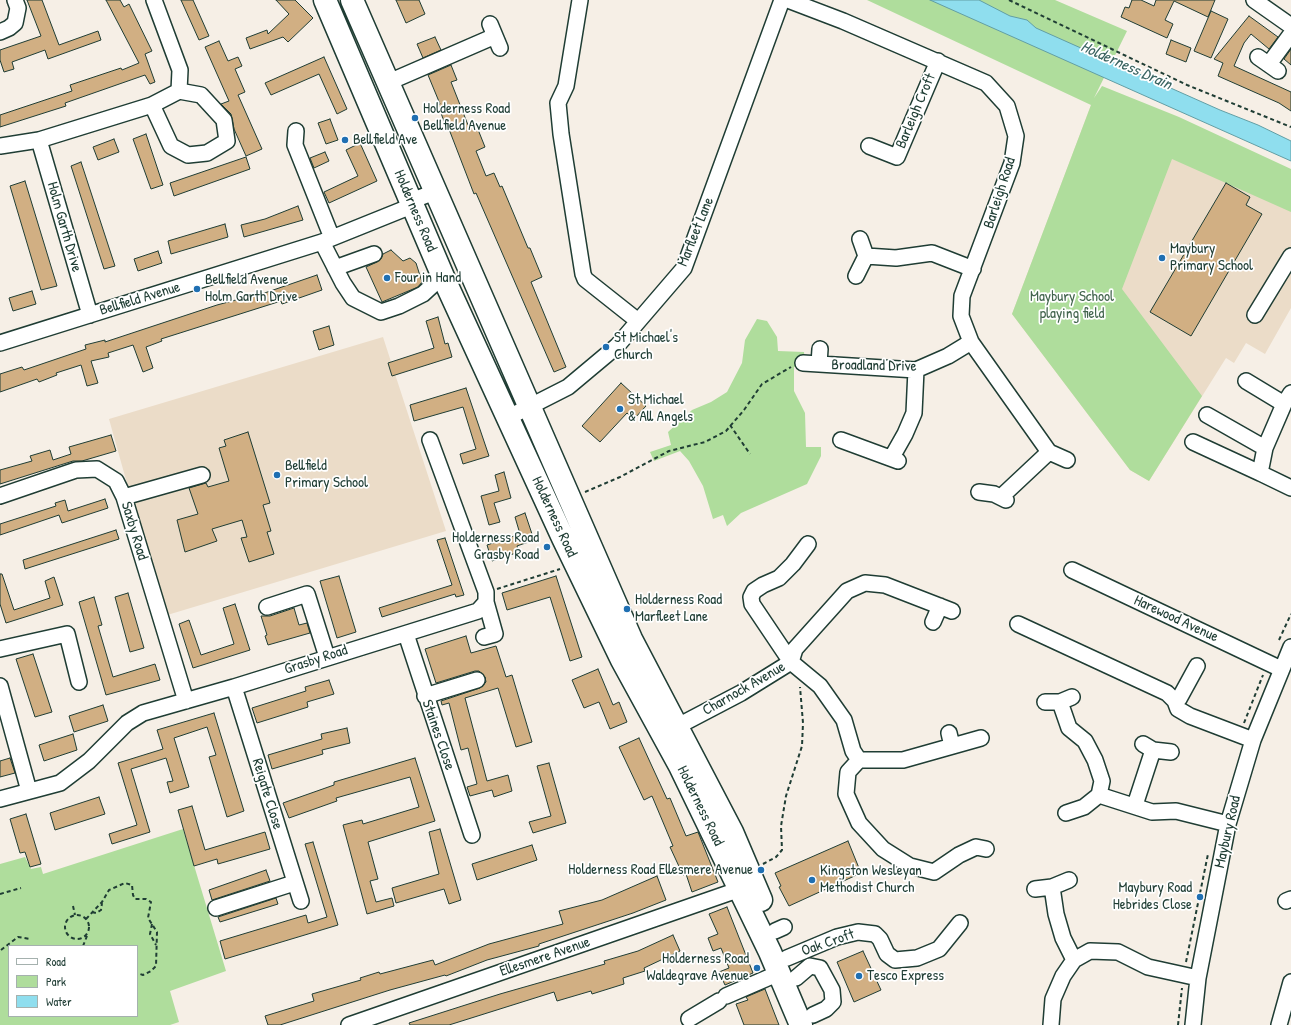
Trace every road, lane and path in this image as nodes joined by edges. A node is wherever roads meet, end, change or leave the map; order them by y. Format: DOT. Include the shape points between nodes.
graph roads {
  1 [pos="15,0"];
  2 [pos="155,0"];
  3 [pos="324,0"];
  4 [pos="352,0"];
  5 [pos="580,0"];
  6 [pos="782,0"];
  7 [pos="788,0"];
  8 [pos="1010,0"];
  9 [pos="1254,0"];
  10 [pos="1291,26"];
  11 [pos="0,32"];
  12 [pos="1291,34"];
  13 [pos="495,36"];
  14 [pos="938,61"];
  15 [pos="1268,64"];
  16 [pos="389,82"];
  17 [pos="179,91"];
  18 [pos="152,105"];
  19 [pos="1291,127"];
  20 [pos="296,132"];
  21 [pos="39,140"];
  22 [pos="0,146"];
  23 [pos="869,146"];
  24 [pos="435,192"];
  25 [pos="411,204"];
  26 [pos="860,239"];
  27 [pos="327,240"];
  28 [pos="374,254"];
  29 [pos="866,256"];
  30 [pos="1291,256"];
  31 [pos="335,268"];
  32 [pos="973,269"];
  33 [pos="856,276"];
  34 [pos="444,279"];
  35 [pos="90,315"];
  36 [pos="1255,315"];
  37 [pos="638,321"];
  38 [pos="971,342"];
  39 [pos="0,343"];
  40 [pos="820,349"];
  41 [pos="803,363"];
  42 [pos="819,364"];
  43 [pos="916,370"];
  44 [pos="1246,381"];
  45 [pos="1288,398"];
  46 [pos="529,407"];
  47 [pos="1207,415"];
  48 [pos="509,417"];
  49 [pos="730,425"];
  50 [pos="430,440"];
  51 [pos="841,440"];
  52 [pos="1193,442"];
  53 [pos="1265,448"];
  54 [pos="1049,452"];
  55 [pos="750,454"];
  56 [pos="1067,460"];
  57 [pos="1260,473"];
  58 [pos="202,475"];
  59 [pos="1291,488"];
  60 [pos="585,492"];
  61 [pos="979,492"];
  62 [pos="0,496"];
  63 [pos="124,497"];
  64 [pos="808,544"];
  65 [pos="578,570"];
  66 [pos="1072,570"];
  67 [pos="486,597"];
  68 [pos="268,607"];
  69 [pos="933,622"];
  70 [pos="1018,624"];
  71 [pos="406,634"];
  72 [pos="620,635"];
  73 [pos="484,637"];
  74 [pos="1291,647"];
  75 [pos="0,649"];
  76 [pos="327,657"];
  77 [pos="793,664"];
  78 [pos="1197,666"];
  79 [pos="1281,669"];
  80 [pos="477,680"];
  81 [pos="79,682"];
  82 [pos="0,686"];
  83 [pos="234,687"];
  84 [pos="425,696"];
  85 [pos="186,701"];
  86 [pos="1175,701"];
  87 [pos="1045,702"];
  88 [pos="678,726"];
  89 [pos="981,738"];
  90 [pos="1253,740"];
  91 [pos="1171,752"];
  92 [pos="859,760"];
  93 [pos="29,791"];
  94 [pos="1099,795"];
  95 [pos="0,799"];
  96 [pos="1135,805"];
  97 [pos="1074,813"];
  98 [pos="1228,824"];
  99 [pos="472,835"];
  100 [pos="986,849"];
  101 [pos="1069,880"];
  102 [pos="748,882"];
  103 [pos="294,883"];
  104 [pos="1052,887"];
  105 [pos="21,888"];
  106 [pos="1035,889"];
  107 [pos="0,894"];
  108 [pos="301,901"];
  109 [pos="73,906"];
  110 [pos="216,908"];
  111 [pos="75,915"];
  112 [pos="86,919"];
  113 [pos="962,921"];
  114 [pos="152,924"];
  115 [pos="87,934"];
  116 [pos="30,939"];
  117 [pos="83,945"];
  118 [pos="156,946"];
  119 [pos="1,950"];
  120 [pos="1074,960"];
  121 [pos="787,970"];
  122 [pos="138,973"];
  123 [pos="1198,978"];
  124 [pos="1291,982"];
  125 [pos="689,1019"];
  126 [pos="810,1022"];
  127 [pos="349,1025"];
  128 [pos="1051,1025"];
  129 [pos="1193,1025"];
  130 [pos="1280,1025"];
  1 -- 11 [label="street" via="18,8 15,23"];
  2 -- 17 [label="street" via="180,70"];
  3 -- 25 [label="highway, Holderness Road"];
  4 -- 16 [label="highway, Holderness Road"];
  5 -- 37 [label="street" via="566,86 558,103 583,274 585,279"];
  6 -- 37 [label="street, Marfleet Lane" via="684,268"];
  7 -- 14 [label="street, Barleigh Road"];
  8 -- 19 [label="path" via="1187,85"];
  9 -- 10 [label="street"];
  12 -- 15 [label="street"];
  13 -- 16 [label="street"];
  14 -- 23 [label="street, Barleigh Croft" via="897,157"];
  14 -- 32 [label="street, Barleigh Road" via="986,83 1007,106 1016,136 1012,162"];
  16 -- 24 [label="highway, Holderness Road"];
  17 -- 18 [label="street"];
  17 -- 18 [label="street" via="201,95 224,120 227,141 207,153 188,155 171,146"];
  18 -- 21 [label="street"];
  20 -- 27 [label="street" via="295,145"];
  21 -- 22 [label="street"];
  21 -- 35 [label="street, Holm Garth Drive"];
  24 -- 25 [label="street, Bellfield Avenue" via="416,199"];
  24 -- 46 [label="highway, Holderness Road"];
  25 -- 27 [label="street, Bellfield Avenue"];
  25 -- 34 [label="highway, Holderness Road"];
  26 -- 29 [label="street"];
  27 -- 31 [label="street"];
  27 -- 35 [label="street, Bellfield Avenue"];
  28 -- 31 [label="street"];
  29 -- 32 [label="street" via="896,258 932,252"];
  29 -- 33 [label="street"];
  30 -- 36 [label="street"];
  31 -- 34 [label="street" via="353,298 381,312 423,294"];
  32 -- 38 [label="street, Barleigh Road" via="962,296 961,316"];
  34 -- 48 [label="highway, Holderness Road"];
  35 -- 39 [label="street, Bellfield Avenue"];
  37 -- 46 [label="street, Marfleet Lane" via="617,346 568,387"];
  38 -- 43 [label="street, Broadland Drive" via="948,356"];
  38 -- 54 [label="street, Barleigh Road"];
  40 -- 42 [label="street, Broadland Drive"];
  41 -- 42 [label="street, Broadland Drive"];
  41 -- 49 [label="path" via="784,370 762,384"];
  42 -- 43 [label="street, Broadland Drive"];
  43 -- 51 [label="street" via="914,413 895,459"];
  44 -- 45 [label="street"];
  45 -- 53 [label="street"];
  46 -- 48 [label="street, Marfleet Lane"];
  46 -- 72 [label="highway, Holderness Road"];
  47 -- 53 [label="street"];
  48 -- 65 [label="highway, Holderness Road"];
  49 -- 55 [label="path"];
  49 -- 60 [label="path" via="726,431 705,442 669,452"];
  50 -- 67 [label="street"];
  52 -- 57 [label="street"];
  53 -- 57 [label="street"];
  54 -- 56 [label="street"];
  54 -- 61 [label="street" via="1003,499 994,494"];
  57 -- 59 [label="street"];
  58 -- 63 [label="street"];
  62 -- 63 [label="street, Saxby Road" via="76,470 97,469 116,481"];
  63 -- 85 [label="street, Saxby Road"];
  64 -- 77 [label="street" via="779,578 754,591 751,597 752,604"];
  65 -- 67 [label="path" via="566,575 562,569"];
  65 -- 72 [label="highway, Holderness Road"];
  66 -- 79 [label="street, Harewood Avenue"];
  67 -- 71 [label="street, Grasby Road" via="478,611"];
  67 -- 73 [label="street" via="495,634"];
  68 -- 76 [label="street" via="307,594"];
  69 -- 77 [label="street, Charnock Avenue" via="946,608 885,585 865,583 847,591 795,649"];
  70 -- 86 [label="street" via="1167,693"];
  71 -- 76 [label="street, Grasby Road"];
  71 -- 84 [label="street, Staines Close"];
  72 -- 88 [label="highway, Holderness Road"];
  72 -- 102 [label="highway, Holderness Road" via="680,766"];
  74 -- 79 [label="street, Maybury Road"];
  75 -- 81 [label="street" via="67,634"];
  76 -- 83 [label="street, Grasby Road"];
  77 -- 88 [label="street, Charnock Avenue"];
  77 -- 92 [label="street" via="820,686 844,720 853,751"];
  77 -- 102 [label="path" via="804,723 802,746 786,796 781,826 782,850"];
  78 -- 86 [label="street" via="1179,699"];
  79 -- 90 [label="street, Maybury Road"];
  80 -- 84 [label="street"];
  82 -- 93 [label="street"];
  83 -- 85 [label="street, Grasby Road"];
  83 -- 103 [label="street, Reigate Close"];
  84 -- 99 [label="street, Staines Close"];
  85 -- 93 [label="street, Grasby Road" via="143,713 127,723 89,761 60,783"];
  86 -- 90 [label="street" via="1178,709 1190,716"];
  87 -- 94 [label="street" via="1066,699 1069,728 1085,741 1095,760 1102,781"];
  88 -- 102 [label="highway, Holderness Road" via="732,832"];
  89 -- 92 [label="street" via="951,740 903,760"];
  90 -- 98 [label="street, Maybury Road"];
  91 -- 96 [label="street" via="1148,747"];
  92 -- 100 [label="street" via="848,772 846,794 859,823 883,849 910,866 934,872 976,847"];
  93 -- 95 [label="street, Grasby Road"];
  94 -- 96 [label="street"];
  94 -- 97 [label="street"];
  96 -- 98 [label="street" via="1152,812 1176,811"];
  98 -- 123 [label="street, Maybury Road"];
  101 -- 104 [label="street"];
  102 -- 121 [label="highway, Holderness Road"];
  102 -- 121 [label="highway, Holderness Road" via="780,929"];
  102 -- 127 [label="street, Ellesmere Avenue"];
  103 -- 108 [label="street, Reigate Close"];
  103 -- 110 [label="street"];
  104 -- 106 [label="street"];
  104 -- 120 [label="street" via="1063,938"];
  105 -- 107 [label="path"];
  109 -- 111 [label="path"];
  111 -- 112 [label="path"];
  111 -- 115 [label="path" via="65,922 66,934 76,940"];
  112 -- 114 [label="path" via="112,888 130,883 135,899 146,899 151,902 148,918"];
  112 -- 115 [label="path" via="89,926"];
  113 -- 121 [label="street, Oak Croft" via="938,949 917,958 895,960 886,954 875,934 858,932 837,937"];
  114 -- 118 [label="path" via="157,932"];
  114 -- 118 [label="path" via="150,934"];
  115 -- 117 [label="path"];
  116 -- 119 [label="path" via="18,937"];
  118 -- 122 [label="path" via="156,966 143,975"];
  120 -- 123 [label="street" via="1090,951 1118,952 1148,967"];
  120 -- 128 [label="street" via="1063,976 1053,999"];
  121 -- 125 [label="street" via="722,998"];
  121 -- 126 [label="highway, Holderness Road"];
  123 -- 129 [label="street, Maybury Road"];
  124 -- 130 [label="street"];
}
